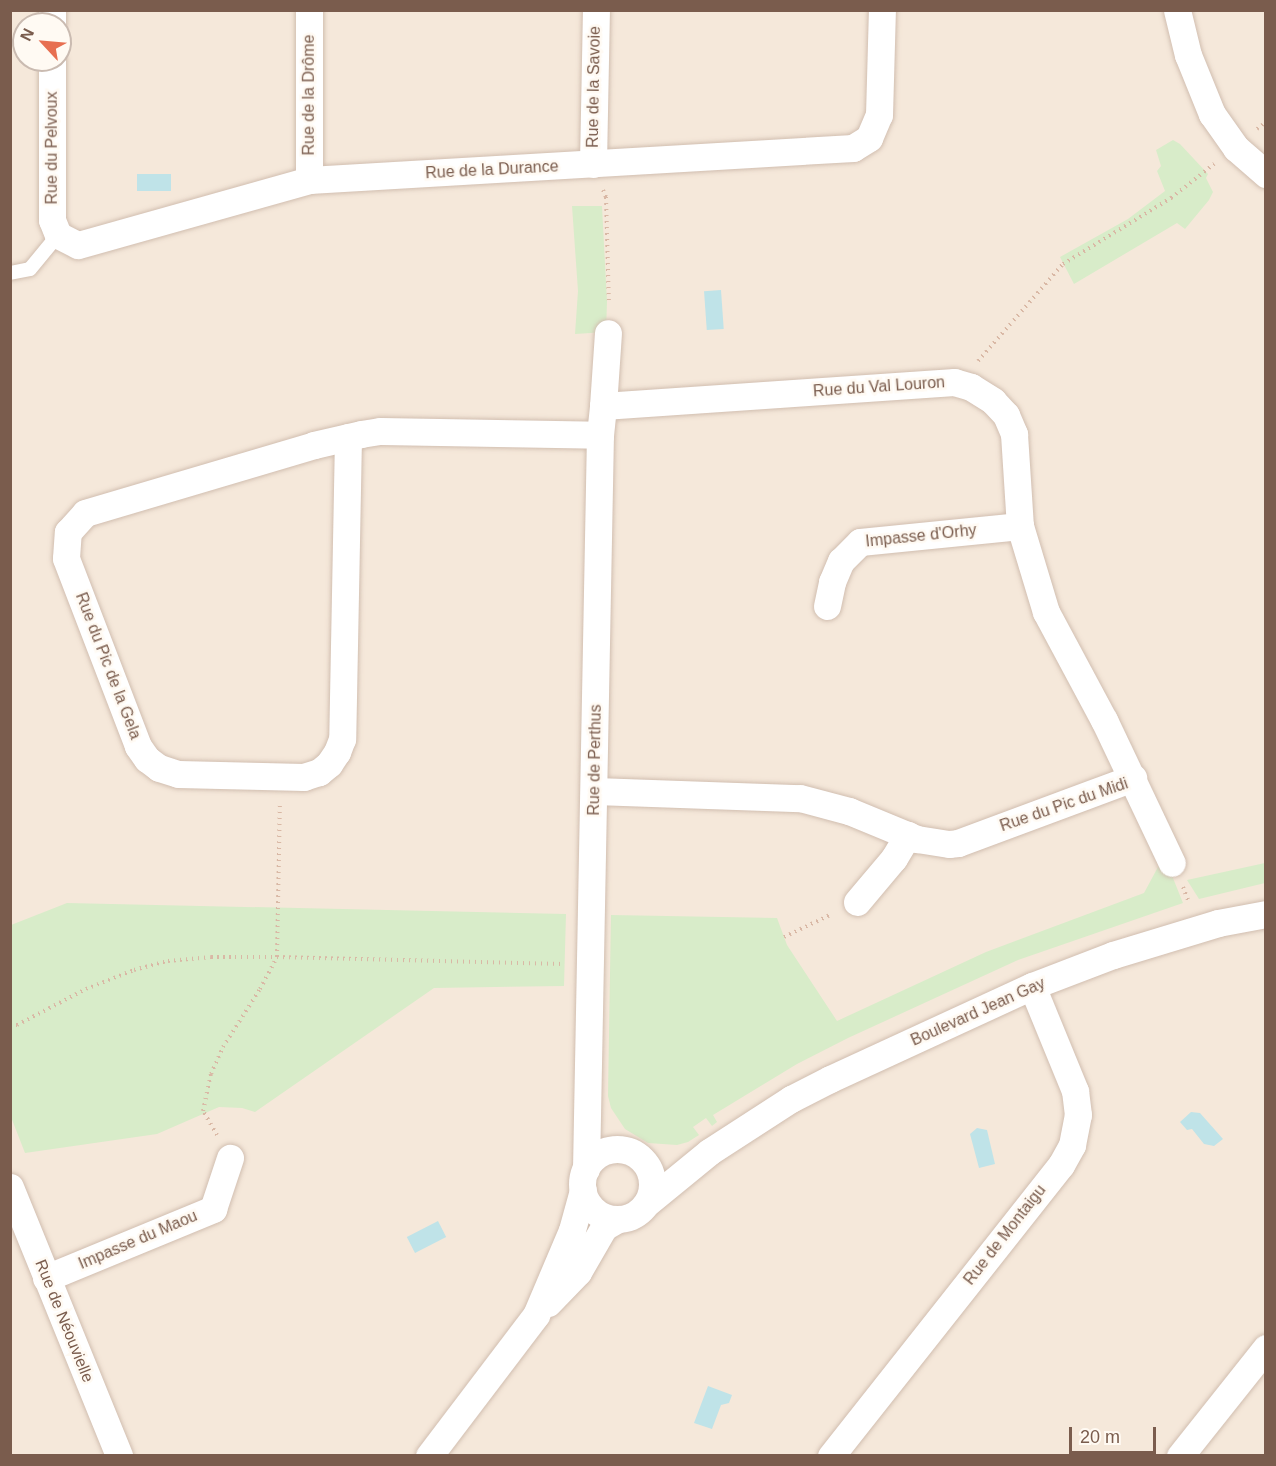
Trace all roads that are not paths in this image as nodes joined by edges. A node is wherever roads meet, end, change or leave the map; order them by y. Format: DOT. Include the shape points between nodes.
graph roads {
  1 [pos="309,10"];
  2 [pos="596,10"];
  3 [pos="882,10"];
  4 [pos="1177,10"];
  5 [pos="52,72"];
  6 [pos="593,164"];
  7 [pos="1266,174"];
  8 [pos="309,180"];
  9 [pos="58,235"];
  10 [pos="10,273"];
  11 [pos="608,333"];
  12 [pos="603,406"];
  13 [pos="600,435"];
  14 [pos="348,438"];
  15 [pos="1020,526"];
  16 [pos="827,606"];
  17 [pos="1132,778"];
  18 [pos="595,791"];
  19 [pos="908,835"];
  20 [pos="1172,863"];
  21 [pos="857,902"];
  22 [pos="1266,914"];
  23 [pos="1032,987"];
  24 [pos="588,1085"];
  25 [pos="709,1152"];
  26 [pos="636,1155"];
  27 [pos="230,1158"];
  28 [pos="584,1180"];
  29 [pos="10,1187"];
  30 [pos="648,1202"];
  31 [pos="16,1214"];
  32 [pos="618,1219"];
  33 [pos="46,1278"];
  34 [pos="536,1315"];
  35 [pos="1266,1348"];
  36 [pos="119,1455"];
  37 [pos="429,1455"];
  38 [pos="831,1455"];
  39 [pos="1180,1455"];
  1 -- 8 [label="street, Rue de la Drôme"];
  2 -- 6 [label="street, Rue de la Savoie"];
  3 -- 6 [label="street, Rue de la Durance" via="879,115 873,132 859,146"];
  4 -- 7 [label="street" via="1188,55 1212,114 1236,148"];
  5 -- 9 [label="street, Rue du Pelvoux" via="52,220"];
  6 -- 8 [label="street, Rue de la Durance"];
  8 -- 9 [label="street, Rue de la Durance" via="85,244 70,243"];
  9 -- 10 [label="lane" via="30,269"];
  11 -- 12 [label="street"];
  12 -- 13 [label="street"];
  12 -- 15 [label="street, Rue du Val Louron" via="944,383 964,385 993,401 1011,423 1017,452"];
  13 -- 14 [label="street, Rue du Pic de la Gela" via="414,430 380,431"];
  13 -- 18 [label="street, Rue de Perthus"];
  14 -- 14 [label="street, Rue du Pic de la Gela" via="85,513 72,525 66,558 138,746 159,768 178,774 304,777 319,772 333,758 342,739"];
  15 -- 16 [label="street, Impasse d'Orhy" via="860,542 841,561"];
  15 -- 17 [label="street, Rue du Val Louron" via="1046,612"];
  17 -- 19 [label="street, Rue du Pic du Midi" via="958,843 938,843"];
  17 -- 20 [label="street, Rue du Pic du Midi"];
  18 -- 19 [label="street, Rue du Pic du Midi" via="800,798 836,806"];
  18 -- 24 [label="street, Rue de Perthus"];
  19 -- 21 [label="street"];
  22 -- 23 [label="street, Boulevard Jean Gay" via="1185,933"];
  23 -- 25 [label="street, Boulevard Jean Gay" via="830,1079 791,1099"];
  23 -- 38 [label="street, Rue de Montaigu" via="1075,1091 1078,1115 1072,1145 1061,1165"];
  24 -- 26 [label="street, Rue de Perthus" via="609,1132"];
  24 -- 28 [label="street, Rue de Perthus"];
  25 -- 26 [label="street, Boulevard Jean Gay" via="687,1159"];
  25 -- 30 [label="street, Boulevard Jean Gay"];
  26 -- 28 [label="street" via="620,1149 597,1155"];
  26 -- 30 [label="street" via="652,1179"];
  27 -- 33 [label="street, Impasse du Maou" via="213,1209"];
  28 -- 32 [label="street" via="588,1203 596,1212"];
  28 -- 34 [label="street" via="572,1230"];
  29 -- 31 [label="street, Rue de Néouvielle"];
  30 -- 32 [label="street" via="640,1211"];
  31 -- 33 [label="street, Rue de Néouvielle"];
  32 -- 34 [label="street" via="604,1227 578,1272"];
  33 -- 36 [label="street, Rue de Néouvielle"];
  34 -- 37 [label="street"];
  35 -- 39 [label="street"];
}
